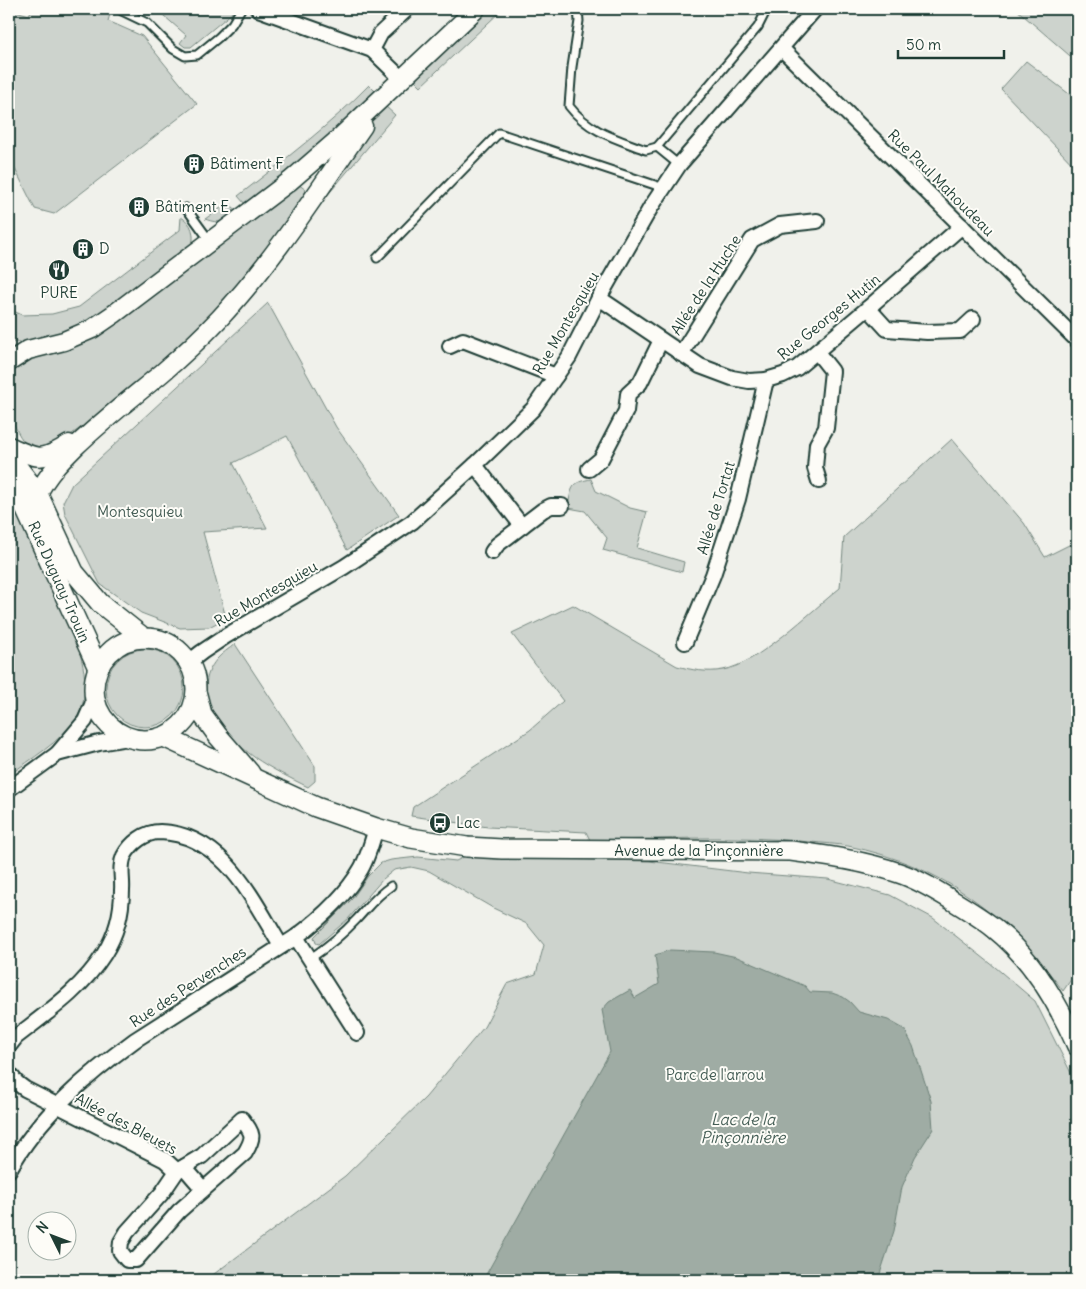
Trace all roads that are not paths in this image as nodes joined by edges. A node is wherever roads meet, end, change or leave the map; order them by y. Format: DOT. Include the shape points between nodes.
graph roads {
  1 [pos="123,9"];
  2 [pos="242,9"];
  3 [pos="258,9"];
  4 [pos="407,9"];
  5 [pos="476,9"];
  6 [pos="578,9"];
  7 [pos="767,9"];
  8 [pos="815,9"];
  9 [pos="782,49"];
  10 [pos="372,50"];
  11 [pos="401,78"];
  12 [pos="384,95"];
  13 [pos="657,147"];
  14 [pos="679,165"];
  15 [pos="293,178"];
  16 [pos="664,188"];
  17 [pos="314,198"];
  18 [pos="186,208"];
  19 [pos="818,221"];
  20 [pos="962,226"];
  21 [pos="210,241"];
  22 [pos="376,258"];
  23 [pos="599,298"];
  24 [pos="868,308"];
  25 [pos="973,319"];
  26 [pos="661,340"];
  27 [pos="1077,340"];
  28 [pos="450,346"];
  29 [pos="9,350"];
  30 [pos="28,350"];
  31 [pos="816,352"];
  32 [pos="681,354"];
  33 [pos="9,362"];
  34 [pos="556,376"];
  35 [pos="766,380"];
  36 [pos="95,428"];
  37 [pos="9,446"];
  38 [pos="475,465"];
  39 [pos="17,466"];
  40 [pos="589,469"];
  41 [pos="818,481"];
  42 [pos="38,494"];
  43 [pos="562,506"];
  44 [pos="522,526"];
  45 [pos="492,552"];
  46 [pos="144,638"];
  47 [pos="685,642"];
  48 [pos="189,662"];
  49 [pos="98,668"];
  50 [pos="197,695"];
  51 [pos="95,698"];
  52 [pos="164,737"];
  53 [pos="128,738"];
  54 [pos="56,754"];
  55 [pos="254,778"];
  56 [pos="9,789"];
  57 [pos="376,828"];
  58 [pos="391,886"];
  59 [pos="296,937"];
  60 [pos="281,946"];
  61 [pos="311,958"];
  62 [pos="357,1033"];
  63 [pos="9,1046"];
  64 [pos="1077,1046"];
  65 [pos="9,1073"];
  66 [pos="58,1106"];
  67 [pos="180,1169"];
  68 [pos="9,1170"];
  69 [pos="203,1189"];
  1 -- 2 [label="lane" via="147,24 173,49 185,56 197,56 232,24"];
  3 -- 10 [label="street"];
  4 -- 10 [label="street" via="381,33"];
  5 -- 11 [label="street"];
  6 -- 13 [label="lane" via="569,106 594,129 646,150"];
  7 -- 13 [label="lane" via="758,27"];
  8 -- 9 [label="street, Rue Montesquieu"];
  9 -- 14 [label="street, Rue Montesquieu"];
  9 -- 20 [label="street, Rue Paul Mahoudeau"];
  10 -- 11 [label="street"];
  11 -- 12 [label="street"];
  12 -- 15 [label="street"];
  12 -- 17 [label="street"];
  13 -- 14 [label="lane"];
  14 -- 16 [label="street, Rue Montesquieu"];
  15 -- 17 [label="street" via="304,174 312,177"];
  15 -- 21 [label="street"];
  16 -- 22 [label="lane" via="499,133"];
  16 -- 23 [label="street, Rue Montesquieu"];
  17 -- 36 [label="street" via="260,271 220,318 164,371"];
  18 -- 21 [label="lane"];
  19 -- 32 [label="street, Allée de la Huche" via="780,225 752,240"];
  20 -- 24 [label="street, Rue Georges Hutin"];
  20 -- 27 [label="street, Rue Paul Mahoudeau"];
  21 -- 30 [label="street" via="92,329 64,341"];
  23 -- 26 [label="street, Rue Georges Hutin"];
  23 -- 34 [label="street, Rue Montesquieu"];
  24 -- 25 [label="street" via="888,329 960,330"];
  24 -- 31 [label="street, Rue Georges Hutin"];
  26 -- 32 [label="street, Rue Georges Hutin"];
  26 -- 40 [label="street" via="640,383 628,394 626,411 601,459"];
  28 -- 34 [label="street" via="463,340"];
  29 -- 30 [label="street"];
  30 -- 33 [label="street"];
  31 -- 35 [label="street, Rue Georges Hutin" via="797,368"];
  31 -- 41 [label="street" via="832,371 826,428 817,444 815,468"];
  32 -- 35 [label="street, Rue Georges Hutin" via="714,373 749,381"];
  34 -- 38 [label="street, Rue Montesquieu" via="533,409"];
  35 -- 47 [label="street, Allée de Tortat" via="738,499 713,576"];
  36 -- 37 [label="street" via="54,454 33,458"];
  36 -- 42 [label="street" via="55,467"];
  37 -- 39 [label="main road, Rue Duguay-Trouin"];
  38 -- 44 [label="street"];
  38 -- 48 [label="street, Rue Montesquieu" via="412,522"];
  39 -- 42 [label="main road, Rue Duguay-Trouin"];
  39 -- 49 [label="main road, Rue Duguay-Trouin" via="24,506"];
  42 -- 46 [label="main road, Rue Duguay-Trouin" via="74,572 100,603"];
  43 -- 44 [label="street" via="543,510"];
  44 -- 45 [label="street"];
  46 -- 48 [label="main road" via="162,640"];
  46 -- 49 [label="main road" via="126,642 110,652"];
  48 -- 50 [label="main road" via="196,678"];
  49 -- 51 [label="main road" via="94,682"];
  50 -- 52 [label="main road" via="180,728"];
  50 -- 55 [label="main road, Avenue de la Pinçonnière" via="207,722"];
  51 -- 53 [label="main road" via="107,724"];
  51 -- 54 [label="street" via="85,721"];
  52 -- 53 [label="main road" via="140,741"];
  52 -- 55 [label="main road, Avenue de la Pinçonnière"];
  53 -- 54 [label="street"];
  54 -- 56 [label="street"];
  55 -- 57 [label="main road, Avenue de la Pinçonnière" via="316,807"];
  57 -- 59 [label="street, Rue des Pervenches" via="361,869 318,920"];
  57 -- 64 [label="main road, Avenue de la Pinçonnière" via="411,838 467,847 791,852 865,863 901,874 933,888 996,929 1022,955 1063,1015"];
  58 -- 61 [label="lane" via="327,947"];
  59 -- 60 [label="street, Rue des Pervenches"];
  59 -- 61 [label="street"];
  60 -- 63 [label="street" via="247,888 208,848 179,835 155,832 146,835 136,841 124,857 121,910 116,931 104,954 70,994 16,1036"];
  60 -- 66 [label="street, Rue des Pervenches" via="136,1040 87,1078"];
  61 -- 62 [label="street"];
  65 -- 66 [label="street, Allée des Bleuets" via="25,1089"];
  66 -- 67 [label="street, Allée des Bleuets"];
  66 -- 68 [label="street, Rue des Pervenches" via="18,1154"];
  67 -- 69 [label="street, Allée des Bleuets"];
  67 -- 69 [label="street, Allée des Bleuets" via="202,1156 242,1119 251,1131 252,1142 245,1153"];
  67 -- 69 [label="street, Allée des Bleuets" via="121,1242 120,1251 127,1260 136,1260"];
}
